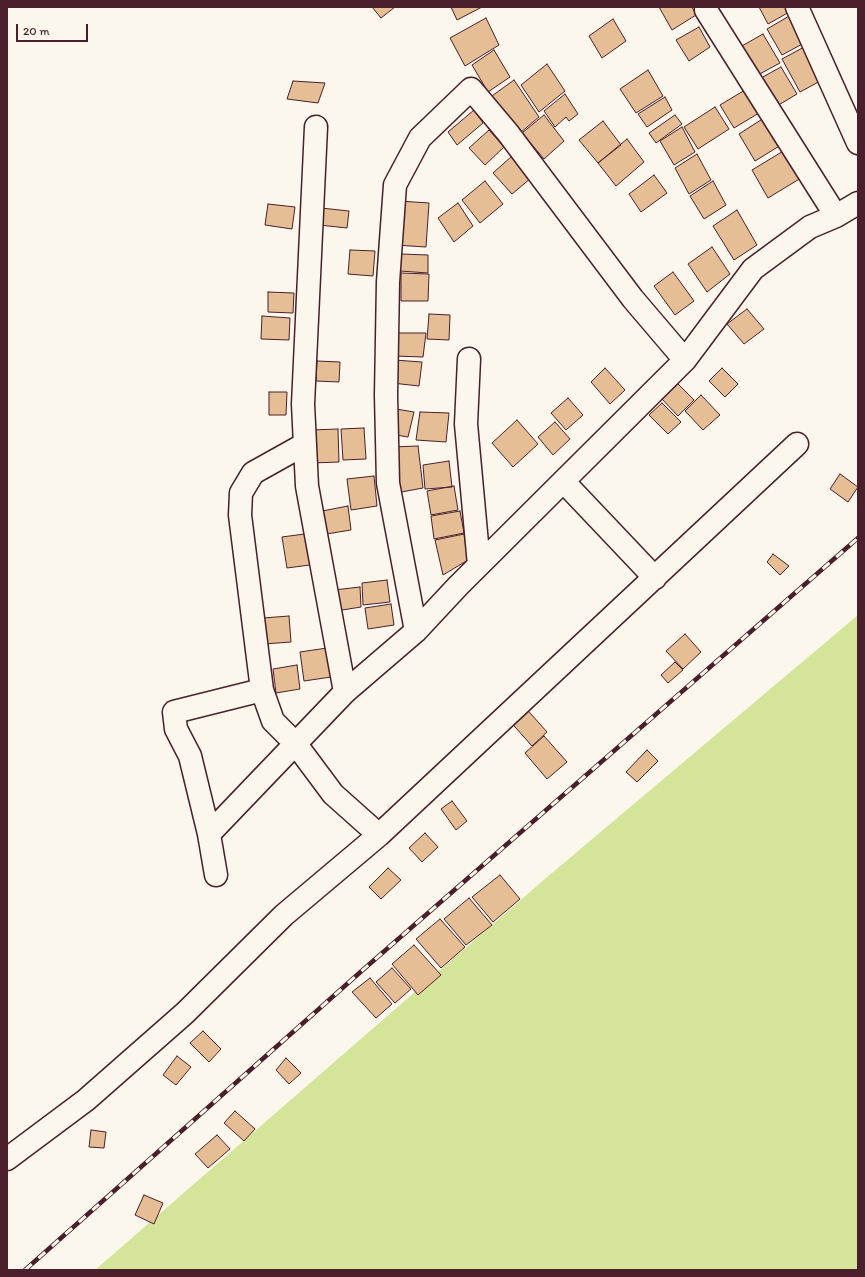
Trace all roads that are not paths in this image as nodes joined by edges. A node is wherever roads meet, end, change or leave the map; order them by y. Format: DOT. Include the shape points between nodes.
graph roads {
  1 [pos="798,7"];
  2 [pos="706,8"];
  3 [pos="316,127"];
  4 [pos="858,143"];
  5 [pos="858,203"];
  6 [pos="836,216"];
  7 [pos="469,359"];
  8 [pos="685,360"];
  9 [pos="304,444"];
  10 [pos="798,444"];
  11 [pos="564,482"];
  12 [pos="479,565"];
  13 [pos="655,578"];
  14 [pos="416,631"];
  15 [pos="262,690"];
  16 [pos="345,692"];
  17 [pos="295,743"];
  18 [pos="209,834"];
  19 [pos="379,834"];
  20 [pos="216,875"];
  21 [pos="7,1159"];
  1 -- 4 [label="street"];
  2 -- 6 [label="street"];
  3 -- 9 [label="street" via="302,404"];
  5 -- 6 [label="street"];
  6 -- 8 [label="street" via="810,227 753,269"];
  7 -- 12 [label="street" via="466,424"];
  8 -- 11 [label="street"];
  8 -- 14 [label="street" via="633,299 508,133 471,89 420,138 395,184 388,282 388,483"];
  9 -- 15 [label="street" via="253,473 241,493 240,515"];
  9 -- 16 [label="street" via="307,486"];
  10 -- 13 [label="street"];
  11 -- 12 [label="street"];
  11 -- 13 [label="street"];
  12 -- 14 [label="street"];
  13 -- 19 [label="street"];
  14 -- 16 [label="street"];
  15 -- 17 [label="street" via="273,721"];
  15 -- 18 [label="street" via="174,712 176,729 190,756"];
  16 -- 17 [label="street"];
  17 -- 18 [label="street"];
  17 -- 19 [label="street" via="333,794"];
  18 -- 20 [label="street"];
  19 -- 21 [label="street" via="284,915 185,1013 92,1095"];
}
